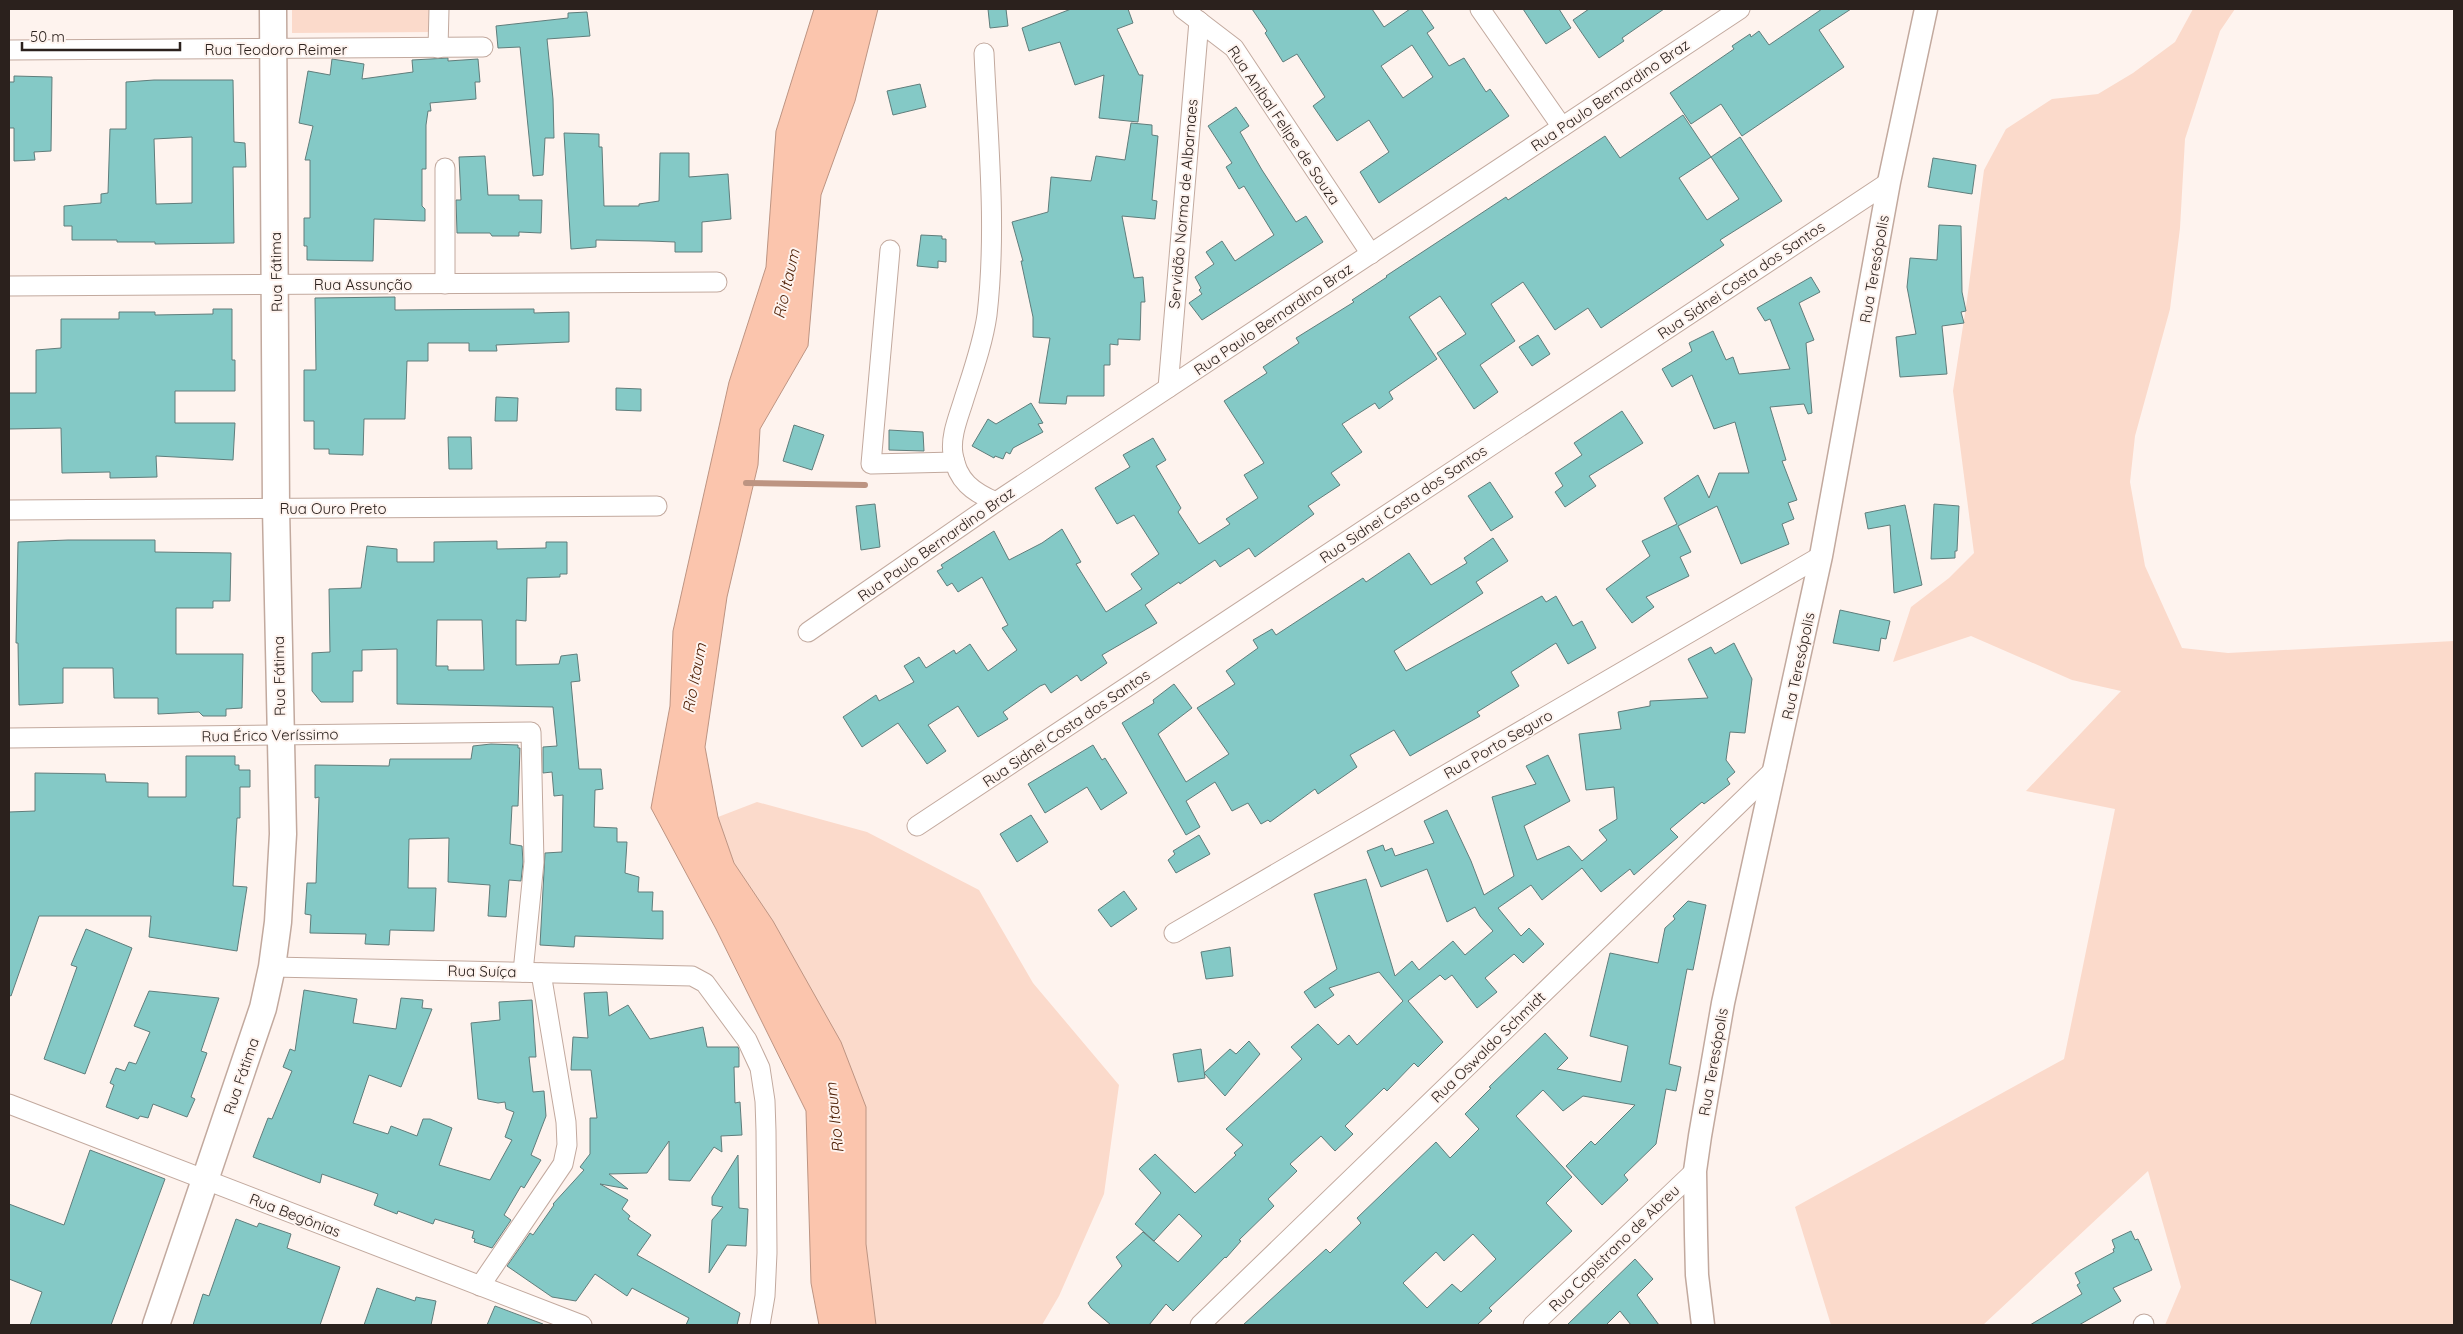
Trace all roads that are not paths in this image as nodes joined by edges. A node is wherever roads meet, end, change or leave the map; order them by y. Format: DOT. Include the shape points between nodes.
graph roads {
  1 [pos="273,9"];
  2 [pos="439,9"];
  3 [pos="1183,9"];
  4 [pos="1480,9"];
  5 [pos="1740,9"];
  6 [pos="1926,9"];
  7 [pos="1199,21"];
  8 [pos="438,48"];
  9 [pos="483,48"];
  10 [pos="273,49"];
  11 [pos="9,50"];
  12 [pos="984,53"];
  13 [pos="1562,127"];
  14 [pos="445,168"];
  15 [pos="1889,182"];
  16 [pos="890,250"];
  17 [pos="1371,254"];
  18 [pos="717,282"];
  19 [pos="276,284"];
  20 [pos="445,284"];
  21 [pos="9,286"];
  22 [pos="1168,388"];
  23 [pos="955,462"];
  24 [pos="996,502"];
  25 [pos="657,506"];
  26 [pos="276,508"];
  27 [pos="9,510"];
  28 [pos="1821,556"];
  29 [pos="808,632"];
  30 [pos="280,734"];
  31 [pos="9,738"];
  32 [pos="1776,768"];
  33 [pos="917,826"];
  34 [pos="1174,933"];
  35 [pos="272,966"];
  36 [pos="532,973"];
  37 [pos="9,1104"];
  38 [pos="1695,1171"];
  39 [pos="205,1180"];
  40 [pos="480,1286"];
  41 [pos="156,1325"];
  42 [pos="582,1325"];
  43 [pos="760,1325"];
  44 [pos="1200,1325"];
  45 [pos="1533,1325"];
  46 [pos="1704,1325"];
  1 -- 10 [label="main road, Rua Fátima"];
  2 -- 8 [label="street"];
  3 -- 7 [label="street, Rua Aníbal Felipe de Souza"];
  4 -- 13 [label="street"];
  5 -- 13 [label="street, Rua Paulo Bernardino Braz"];
  6 -- 15 [label="street, Rua Teresópolis"];
  7 -- 17 [label="street, Rua Aníbal Felipe de Souza" via="1234,48"];
  7 -- 22 [label="street, Servidão Norma de Albarnaes"];
  8 -- 9 [label="street, Rua Teodoro Reimer"];
  8 -- 10 [label="street, Rua Teodoro Reimer"];
  10 -- 11 [label="street, Rua Teodoro Reimer"];
  10 -- 19 [label="main road, Rua Fátima"];
  12 -- 23 [label="street" via="991,265 982,341 955,429"];
  13 -- 17 [label="street, Rua Paulo Bernardino Braz"];
  14 -- 20 [label="street"];
  15 -- 28 [label="street, Rua Teresópolis"];
  15 -- 33 [label="street, Rua Sidnei Costa dos Santos"];
  16 -- 23 [label="street" via="871,464"];
  17 -- 22 [label="street, Rua Paulo Bernardino Braz"];
  18 -- 20 [label="street, Rua Assunção"];
  19 -- 20 [label="street, Rua Assunção"];
  19 -- 21 [label="street, Rua Assunção"];
  19 -- 26 [label="main road, Rua Fátima"];
  22 -- 24 [label="street, Rua Paulo Bernardino Braz"];
  23 -- 24 [label="street" via="959,476 974,492"];
  24 -- 29 [label="street, Rua Paulo Bernardino Braz"];
  25 -- 26 [label="street, Rua Ouro Preto"];
  26 -- 27 [label="street, Rua Ouro Preto"];
  26 -- 30 [label="main road, Rua Fátima"];
  28 -- 32 [label="street, Rua Teresópolis"];
  28 -- 34 [label="street, Rua Porto Seguro"];
  30 -- 31 [label="street, Rua Érico Veríssimo"];
  30 -- 35 [label="main road, Rua Fátima" via="282,834 278,922"];
  30 -- 36 [label="street, Rua Érico Veríssimo" via="530,732 534,862"];
  32 -- 38 [label="street, Rua Teresópolis" via="1723,1003"];
  32 -- 44 [label="street, Rua Oswaldo Schmidt"];
  35 -- 36 [label="street, Rua Suíça"];
  35 -- 39 [label="main road, Rua Fátima" via="250,1051"];
  36 -- 40 [label="street" via="566,1122 567,1145 562,1164"];
  36 -- 43 [label="street, Rua Suíça" via="692,976 705,983 747,1040 760,1068 766,1123 767,1252"];
  37 -- 39 [label="street, Rua Begônias"];
  38 -- 45 [label="street, Rua Capistrano de Abreu"];
  38 -- 46 [label="street, Rua Teresópolis" via="1696,1275"];
  39 -- 40 [label="street, Rua Begônias"];
  39 -- 41 [label="main road, Rua Fátima"];
  40 -- 42 [label="street, Rua Begônias"];
}
